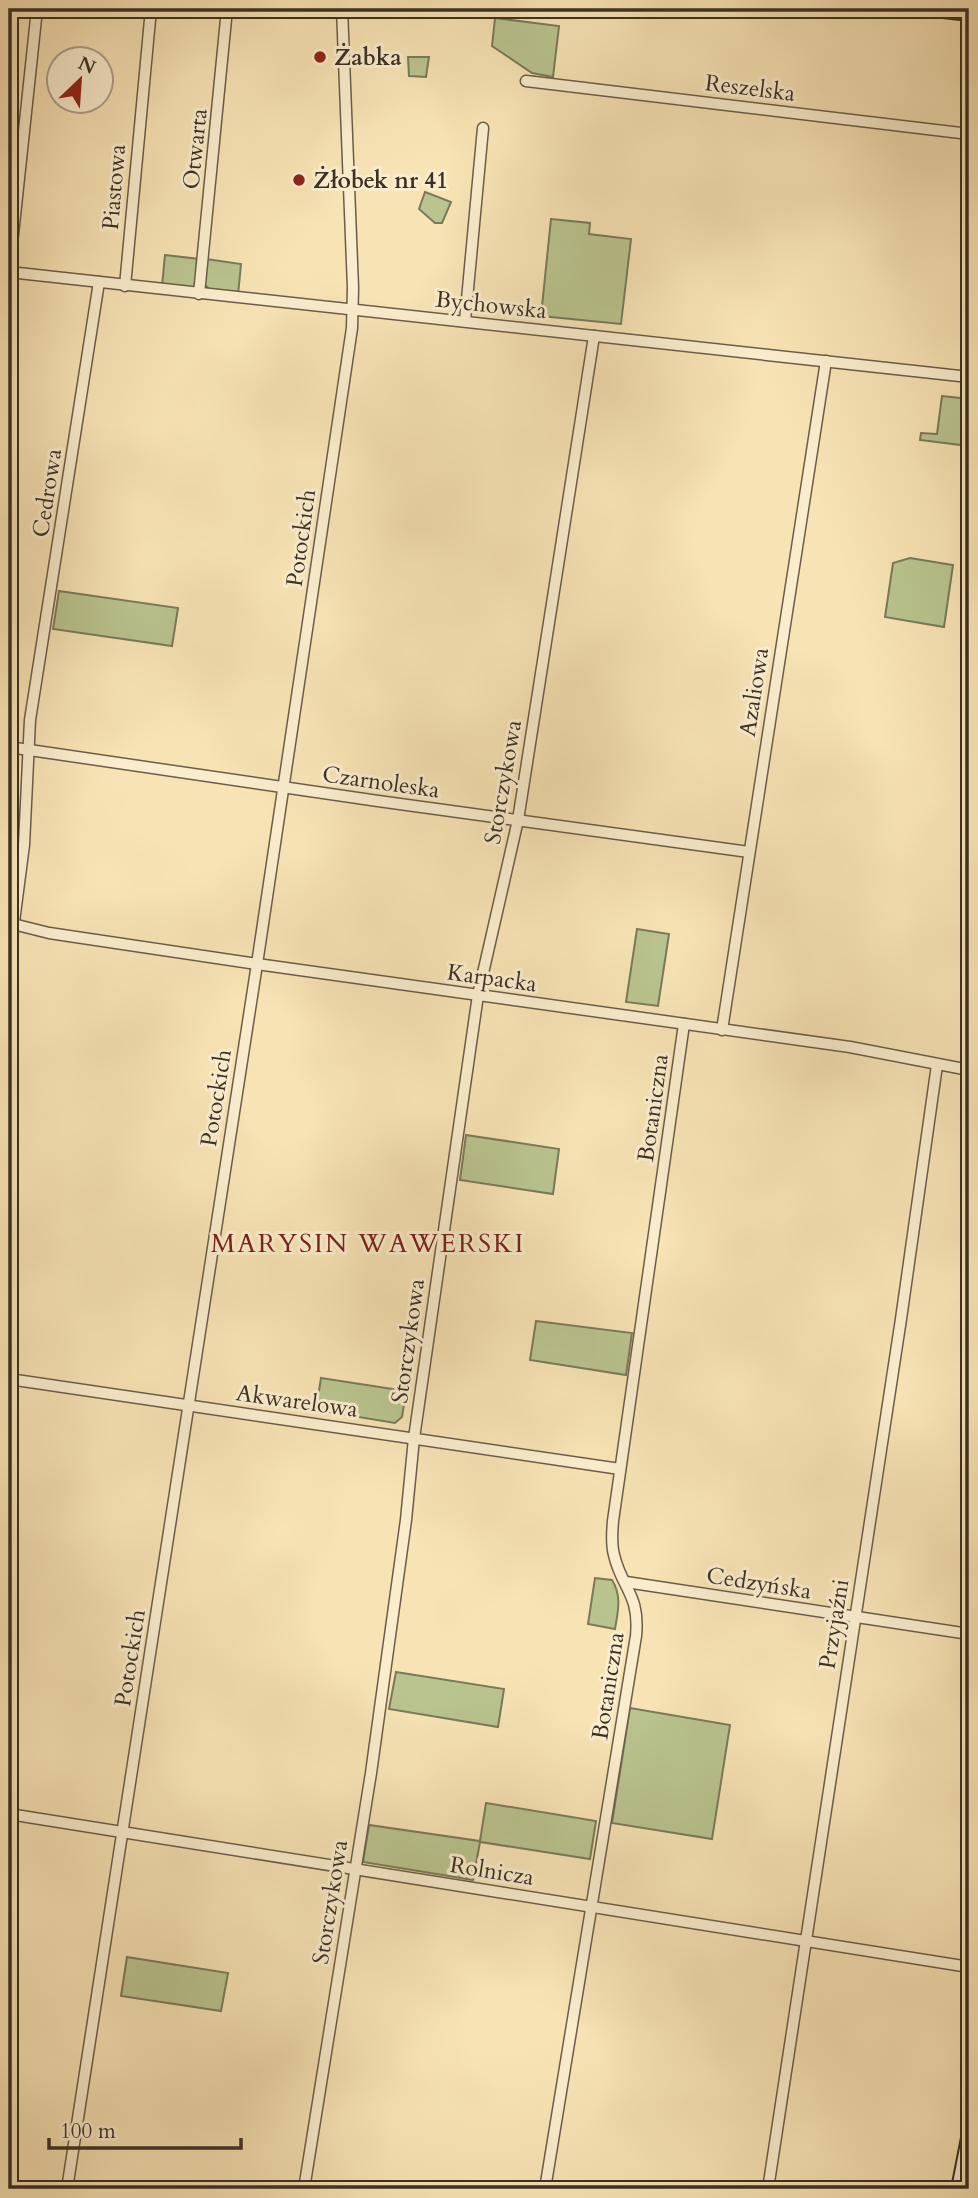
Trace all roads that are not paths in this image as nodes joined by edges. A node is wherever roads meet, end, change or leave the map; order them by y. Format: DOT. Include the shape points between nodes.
graph roads {
  1 [pos="37,9"];
  2 [pos="150,9"];
  3 [pos="228,9"];
  4 [pos="342,9"];
  5 [pos="936,9"];
  6 [pos="969,13"];
  7 [pos="526,80"];
  8 [pos="483,128"];
  9 [pos="969,134"];
  10 [pos="9,272"];
  11 [pos="99,282"];
  12 [pos="125,286"];
  13 [pos="199,294"];
  14 [pos="354,309"];
  15 [pos="465,321"];
  16 [pos="594,336"];
  17 [pos="826,361"];
  18 [pos="969,377"];
  19 [pos="9,747"];
  20 [pos="27,750"];
  21 [pos="283,788"];
  22 [pos="518,820"];
  23 [pos="749,852"];
  24 [pos="11,923"];
  25 [pos="9,960"];
  26 [pos="257,964"];
  27 [pos="478,995"];
  28 [pos="684,1024"];
  29 [pos="722,1030"];
  30 [pos="937,1065"];
  31 [pos="969,1070"];
  32 [pos="9,1379"];
  33 [pos="188,1405"];
  34 [pos="414,1438"];
  35 [pos="620,1469"];
  36 [pos="626,1582"];
  37 [pos="855,1617"];
  38 [pos="969,1634"];
  39 [pos="9,1814"];
  40 [pos="122,1832"];
  41 [pos="355,1869"];
  42 [pos="591,1906"];
  43 [pos="806,1940"];
  44 [pos="969,1967"];
  45 [pos="969,2138"];
  46 [pos="67,2189"];
  47 [pos="303,2189"];
  48 [pos="545,2189"];
  49 [pos="768,2189"];
  50 [pos="959,2189"];
  1 -- 10 [label="street"];
  2 -- 12 [label="street, Piastowa"];
  3 -- 13 [label="street, Otwarta"];
  4 -- 14 [label="street, Potockich"];
  5 -- 6 [label="street"];
  7 -- 9 [label="street, Reszelska"];
  8 -- 15 [label="street"];
  10 -- 11 [label="street, Bychowska"];
  11 -- 12 [label="street, Bychowska"];
  11 -- 20 [label="street, Cedrowa"];
  12 -- 13 [label="street, Bychowska"];
  13 -- 14 [label="street, Bychowska"];
  14 -- 15 [label="street, Bychowska"];
  14 -- 21 [label="street, Potockich"];
  15 -- 16 [label="street, Bychowska"];
  16 -- 17 [label="street, Bychowska"];
  16 -- 22 [label="street, Storczykowa"];
  17 -- 18 [label="street, Bychowska"];
  17 -- 23 [label="street, Azaliowa"];
  19 -- 20 [label="street, Czarnoleska"];
  20 -- 21 [label="street, Czarnoleska"];
  20 -- 24 [label="street, Cedrowa" via="24,845"];
  21 -- 22 [label="street, Czarnoleska"];
  21 -- 26 [label="street, Potockich"];
  22 -- 23 [label="street, Czarnoleska"];
  22 -- 27 [label="street, Storczykowa"];
  23 -- 29 [label="street, Azaliowa"];
  24 -- 25 [label="street, Cedrowa"];
  24 -- 26 [label="street, Karpacka" via="49,933"];
  26 -- 27 [label="street, Karpacka"];
  26 -- 33 [label="street, Potockich"];
  27 -- 28 [label="street, Karpacka"];
  27 -- 34 [label="street, Storczykowa"];
  28 -- 29 [label="street, Karpacka"];
  28 -- 35 [label="street, Botaniczna"];
  29 -- 30 [label="street, Karpacka" via="850,1047"];
  30 -- 31 [label="street, Karpacka"];
  30 -- 37 [label="street, Przyjaźni"];
  32 -- 33 [label="street, Akwarelowa"];
  33 -- 34 [label="street, Akwarelowa"];
  33 -- 40 [label="street, Potockich"];
  34 -- 35 [label="street, Akwarelowa"];
  34 -- 41 [label="street, Storczykowa"];
  35 -- 36 [label="street, Botaniczna" via="613,1551"];
  36 -- 37 [label="street, Cedzyńska"];
  36 -- 42 [label="street, Botaniczna" via="638,1618"];
  37 -- 38 [label="street, Cedzyńska"];
  37 -- 43 [label="street, Przyjaźni"];
  39 -- 40 [label="street, Rolnicza"];
  40 -- 41 [label="street, Rolnicza"];
  40 -- 46 [label="street, Potockich"];
  41 -- 42 [label="street, Rolnicza"];
  41 -- 47 [label="street, Storczykowa"];
  42 -- 43 [label="street, Rolnicza"];
  42 -- 48 [label="street, Botaniczna"];
  43 -- 44 [label="street, Rolnicza"];
  43 -- 49 [label="street, Przyjaźni"];
  45 -- 50 [label="street"];
}
